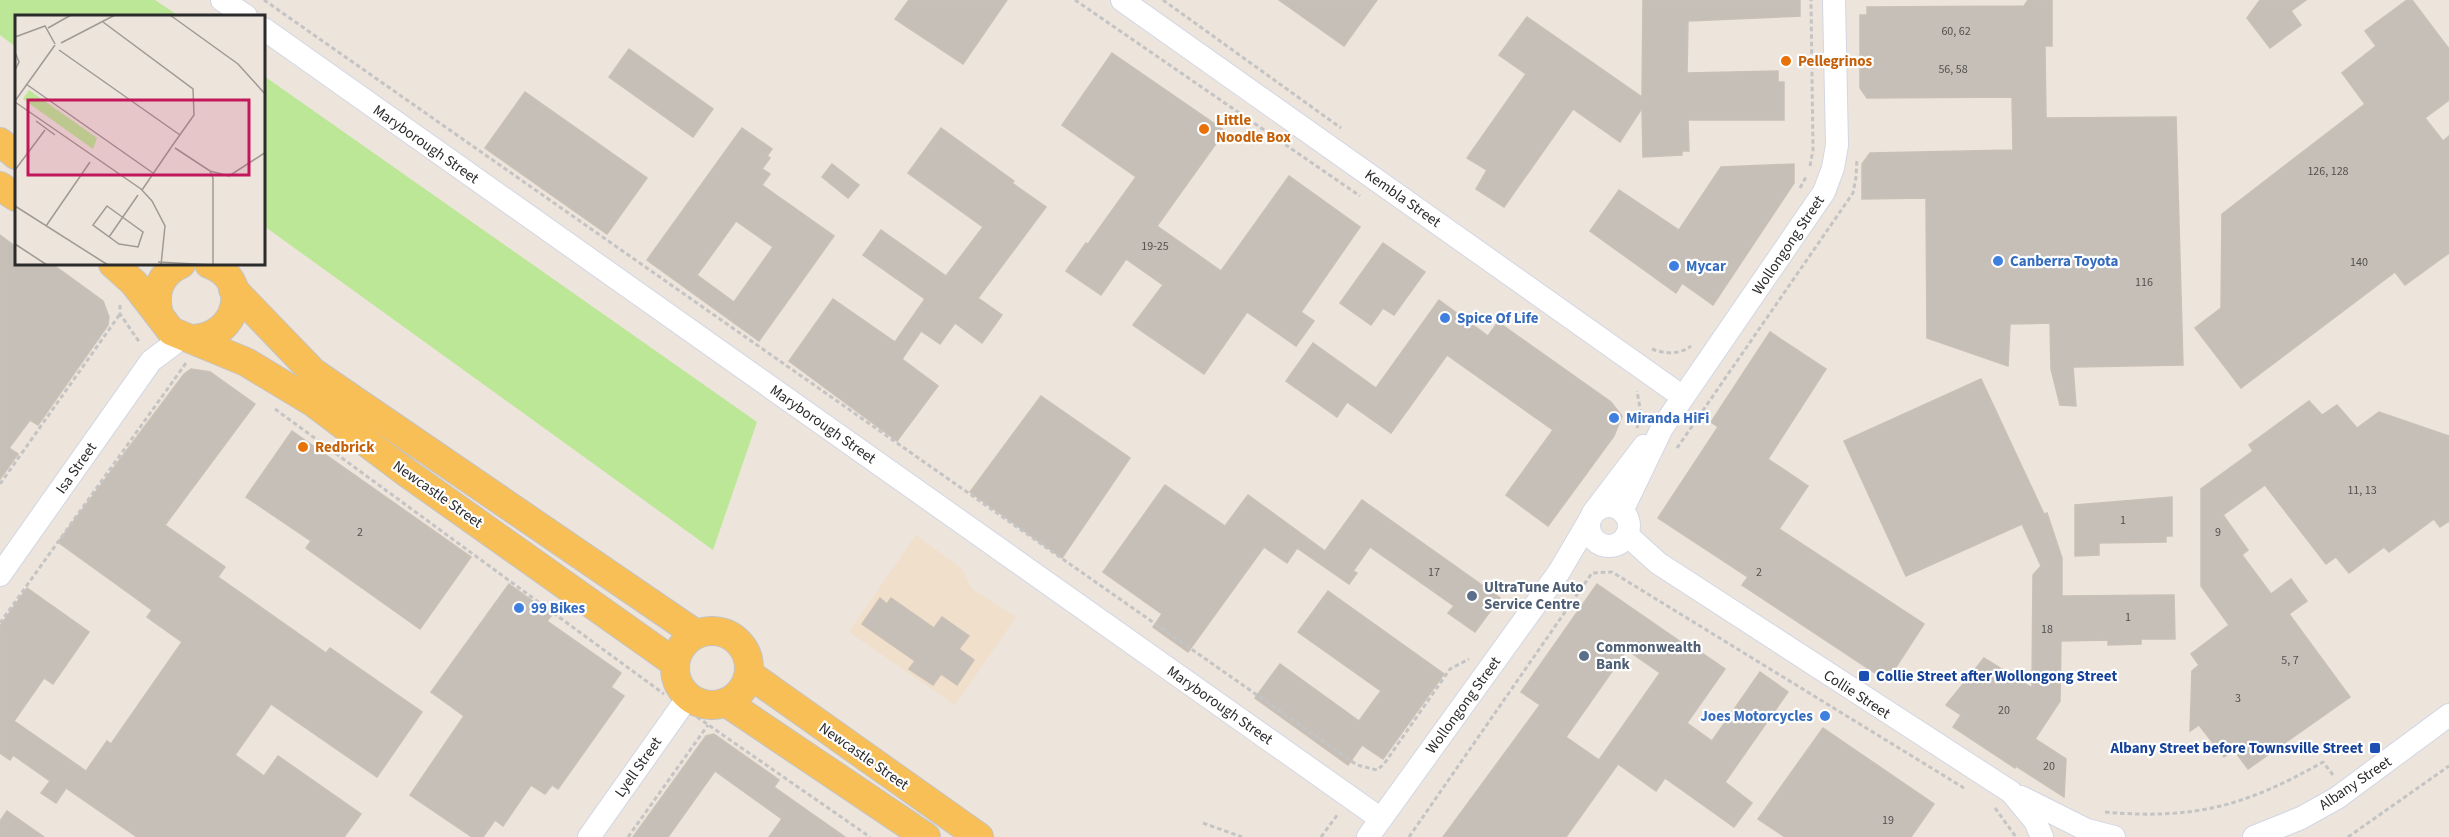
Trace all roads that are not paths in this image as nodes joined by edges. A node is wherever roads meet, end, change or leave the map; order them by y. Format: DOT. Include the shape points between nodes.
graph roads {
  1 [pos="222,0"];
  2 [pos="1122,0"];
  3 [pos="1834,0"];
  4 [pos="244,15"];
  5 [pos="266,30"];
  6 [pos="0,142"];
  7 [pos="15,153"];
  8 [pos="0,186"];
  9 [pos="15,196"];
  10 [pos="115,266"];
  11 [pos="178,266"];
  12 [pos="212,266"];
  13 [pos="233,289"];
  14 [pos="160,316"];
  15 [pos="189,351"];
  16 [pos="152,361"];
  17 [pos="1683,397"];
  18 [pos="1662,428"];
  19 [pos="1622,511"];
  20 [pos="1591,517"];
  21 [pos="1614,541"];
  22 [pos="1559,572"];
  23 [pos="0,575"];
  24 [pos="696,634"];
  25 [pos="675,663"];
  26 [pos="749,674"];
  27 [pos="684,702"];
  28 [pos="727,703"];
  29 [pos="2449,715"];
  30 [pos="2012,792"];
  31 [pos="1381,819"];
  32 [pos="589,837"];
  33 [pos="926,837"];
  34 [pos="979,837"];
  35 [pos="1368,837"];
  36 [pos="2042,837"];
  37 [pos="2114,837"];
  38 [pos="2254,837"];
  1 -- 4 [label="street"];
  2 -- 17 [label="street, Kembla Street"];
  3 -- 17 [label="street, Wollongong Street" via="1837,145 1824,192"];
  5 -- 31 [label="street, Maryborough Street"];
  6 -- 7 [label="main road"];
  8 -- 9 [label="main road"];
  10 -- 14 [label="main road, Newcastle Street"];
  11 -- 14 [label="main road" via="160,284 156,297"];
  12 -- 13 [label="main road, Newcastle Street" via="225,274"];
  13 -- 15 [label="main road" via="234,308 225,326"];
  13 -- 24 [label="main road, Newcastle Street" via="313,372"];
  14 -- 15 [label="main road, Newcastle Street"];
  14 -- 16 [label="street, Isa Street"];
  15 -- 16 [label="street, Isa Street"];
  15 -- 25 [label="main road, Newcastle Street" via="246,362 314,404"];
  16 -- 23 [label="street, Isa Street"];
  17 -- 18 [label="street, Wollongong Street"];
  18 -- 19 [label="street, Wollongong Street"];
  18 -- 20 [label="street, Wollongong Street" via="1637,452"];
  19 -- 20 [label="street" via="1609,506 1599,508"];
  19 -- 21 [label="street" via="1629,523"];
  20 -- 21 [label="street" via="1589,533"];
  20 -- 22 [label="street, Wollongong Street"];
  21 -- 22 [label="street, Wollongong Street"];
  21 -- 30 [label="street, Collie Street" via="1658,563"];
  22 -- 31 [label="street, Wollongong Street"];
  24 -- 25 [label="main road" via="682,646"];
  24 -- 26 [label="main road" via="716,631 735,639 747,655"];
  25 -- 27 [label="main road"];
  26 -- 28 [label="main road" via="742,691"];
  26 -- 34 [label="main road, Newcastle Street"];
  27 -- 28 [label="main road"];
  27 -- 32 [label="street, Lyell Street"];
  28 -- 33 [label="main road"];
  29 -- 38 [label="street, Albany Street" via="2345,792 2301,818"];
  30 -- 36 [label="street, Collie Street" via="2036,821"];
  30 -- 37 [label="street" via="2087,830"];
  31 -- 35 [label="street, Wollongong Street"];
}
